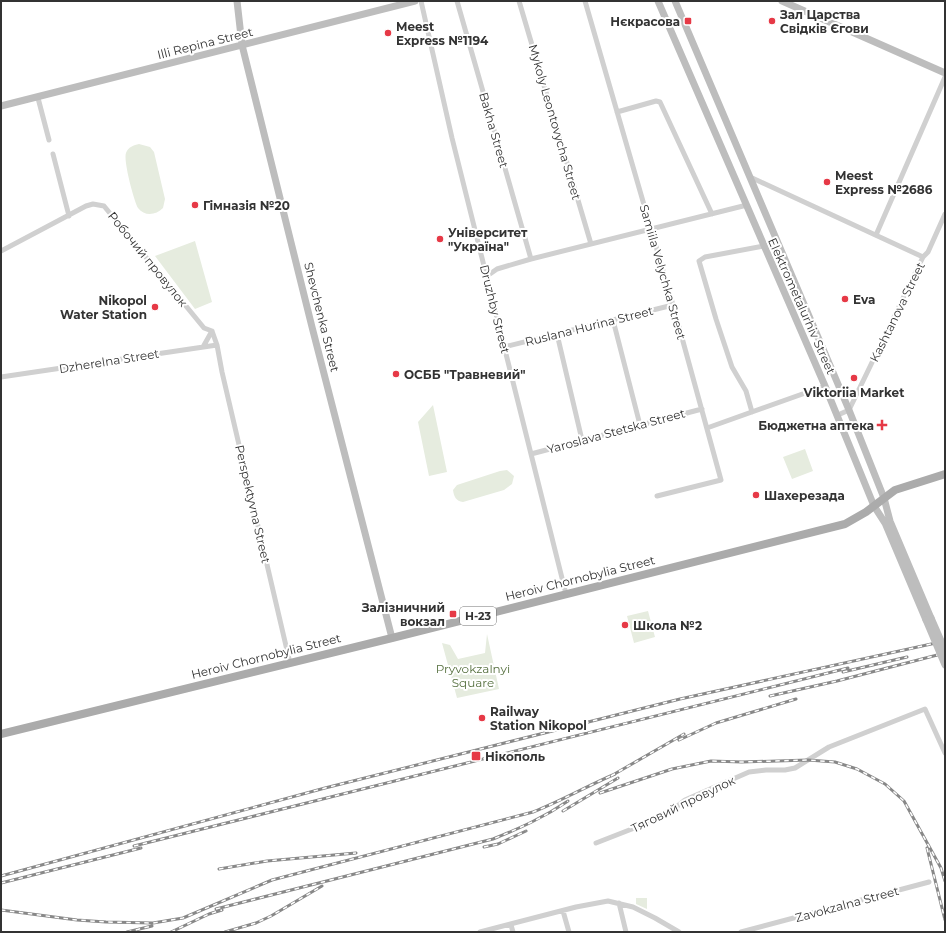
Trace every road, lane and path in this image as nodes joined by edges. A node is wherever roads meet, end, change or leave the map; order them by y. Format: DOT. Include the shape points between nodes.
graph roads {
  1 [pos="237,1"];
  2 [pos="415,1"];
  3 [pos="421,1"];
  4 [pos="457,1"];
  5 [pos="519,1"];
  6 [pos="585,1"];
  7 [pos="658,1"];
  8 [pos="675,1"];
  9 [pos="782,1"];
  10 [pos="242,45"];
  11 [pos="945,73"];
  12 [pos="945,77"];
  13 [pos="38,98"];
  14 [pos="1,106"];
  15 [pos="617,112"];
  16 [pos="49,140"];
  17 [pos="53,154"];
  18 [pos="749,177"];
  19 [pos="747,205"];
  20 [pos="712,214"];
  21 [pos="945,214"];
  22 [pos="69,216"];
  23 [pos="650,229"];
  24 [pos="876,235"];
  25 [pos="591,244"];
  26 [pos="764,246"];
  27 [pos="1,251"];
  28 [pos="923,257"];
  29 [pos="531,259"];
  30 [pos="487,276"];
  31 [pos="673,305"];
  32 [pos="613,320"];
  33 [pos="212,331"];
  34 [pos="557,334"];
  35 [pos="217,345"];
  36 [pos="203,347"];
  37 [pos="504,347"];
  38 [pos="1,377"];
  39 [pos="825,386"];
  40 [pos="702,409"];
  41 [pos="849,410"];
  42 [pos="752,412"];
  43 [pos="838,415"];
  44 [pos="640,425"];
  45 [pos="707,428"];
  46 [pos="582,440"];
  47 [pos="531,454"];
  48 [pos="945,474"];
  49 [pos="657,496"];
  50 [pos="884,498"];
  51 [pos="874,506"];
  52 [pos="566,594"];
  53 [pos="929,619"];
  54 [pos="392,638"];
  55 [pos="945,650"];
  56 [pos="290,663"];
  57 [pos="945,665"];
  58 [pos="1,734"];
  59 [pos="945,753"];
  60 [pos="596,843"];
  61 [pos="929,882"];
  62 [pos="619,903"];
  63 [pos="563,911"];
  64 [pos="511,924"];
  65 [pos="480,932"];
  66 [pos="513,932"];
  67 [pos="569,932"];
  68 [pos="626,932"];
  69 [pos="679,932"];
  70 [pos="743,932"];
  1 -- 10 [label="main road, Shevchenka Street"];
  2 -- 10 [label="main road, Illi Repina Street"];
  3 -- 30 [label="street, Druzhby Street"];
  4 -- 29 [label="street, Bakha Street"];
  5 -- 25 [label="street, Mykoly Leontovycha Street"];
  6 -- 15 [label="street, Samiila Velychka Street"];
  7 -- 19 [label="main road, Elektrometalurhiv Street"];
  8 -- 18 [label="main road, Elektrometalurhiv Street"];
  9 -- 11 [label="main road"];
  10 -- 13 [label="main road, Illi Repina Street"];
  10 -- 54 [label="main road, Shevchenka Street"];
  12 -- 24 [label="street"];
  13 -- 14 [label="main road, Illi Repina Street"];
  13 -- 16 [label="street"];
  15 -- 20 [label="street" via="660,102"];
  15 -- 23 [label="street, Samiila Velychka Street"];
  17 -- 22 [label="street"];
  18 -- 24 [label="street"];
  18 -- 41 [label="main road, Elektrometalurhiv Street"];
  19 -- 20 [label="street"];
  19 -- 26 [label="main road, Elektrometalurhiv Street"];
  20 -- 23 [label="street"];
  21 -- 28 [label="street, Kashtanova Street" via="928,252"];
  22 -- 27 [label="street, Робочий провулок"];
  22 -- 33 [label="street, Робочий провулок" via="93,204 104,206 204,328"];
  23 -- 25 [label="street"];
  23 -- 31 [label="street, Samiila Velychka Street"];
  24 -- 28 [label="street"];
  25 -- 29 [label="street"];
  26 -- 39 [label="main road, Elektrometalurhiv Street"];
  26 -- 42 [label="street" via="705,257 700,261 732,368 746,391"];
  28 -- 41 [label="street, Kashtanova Street"];
  29 -- 30 [label="street" via="497,269"];
  30 -- 37 [label="street, Druzhby Street"];
  31 -- 32 [label="street, Ruslana Hurina Street"];
  31 -- 40 [label="street, Samiila Velychka Street"];
  32 -- 34 [label="street, Ruslana Hurina Street"];
  32 -- 44 [label="street"];
  33 -- 35 [label="street"];
  33 -- 36 [label="street"];
  34 -- 37 [label="street, Ruslana Hurina Street"];
  34 -- 46 [label="street"];
  35 -- 36 [label="street, Dzherelna Street"];
  35 -- 56 [label="street, Perspektyvna Street"];
  36 -- 38 [label="street, Dzherelna Street"];
  37 -- 47 [label="street, Druzhby Street"];
  39 -- 42 [label="street"];
  39 -- 43 [label="main road, Elektrometalurhiv Street"];
  40 -- 44 [label="street, Yaroslava Stetska Street"];
  40 -- 45 [label="street, Samiila Velychka Street"];
  41 -- 43 [label="street"];
  41 -- 50 [label="main road, Elektrometalurhiv Street"];
  42 -- 45 [label="street"];
  43 -- 51 [label="main road, Elektrometalurhiv Street"];
  44 -- 46 [label="street, Yaroslava Stetska Street"];
  45 -- 49 [label="street, Samiila Velychka Street" via="721,480"];
  46 -- 47 [label="street, Yaroslava Stetska Street"];
  47 -- 52 [label="street, Druzhby Street"];
  48 -- 50 [label="main road, Heroiv Chornobylia Street / Н-23" via="900,488"];
  50 -- 51 [label="main road, Heroiv Chornobylia Street / Н-23"];
  50 -- 53 [label="main road, Elektrometalurhiv Street" via="890,521"];
  51 -- 52 [label="main road, Heroiv Chornobylia Street / Н-23" via="845,524"];
  51 -- 53 [label="main road, Elektrometalurhiv Street"];
  52 -- 54 [label="main road, Heroiv Chornobylia Street / Н-23"];
  53 -- 55 [label="main road, bridge"];
  53 -- 57 [label="main road, bridge"];
  54 -- 56 [label="main road, Heroiv Chornobylia Street / Н-23"];
  56 -- 58 [label="main road, Heroiv Chornobylia Street / Н-23"];
  59 -- 60 [label="street, Тяговий провулок" via="925,709 829,747 795,768 749,772 685,800 675,808 637,827"];
  61 -- 70 [label="street, Zavokzalna Street"];
  62 -- 63 [label="street" via="608,901"];
  62 -- 68 [label="street"];
  62 -- 69 [label="street" via="633,907"];
  63 -- 64 [label="street"];
  63 -- 67 [label="street"];
  64 -- 65 [label="street"];
  64 -- 66 [label="street"];
}
